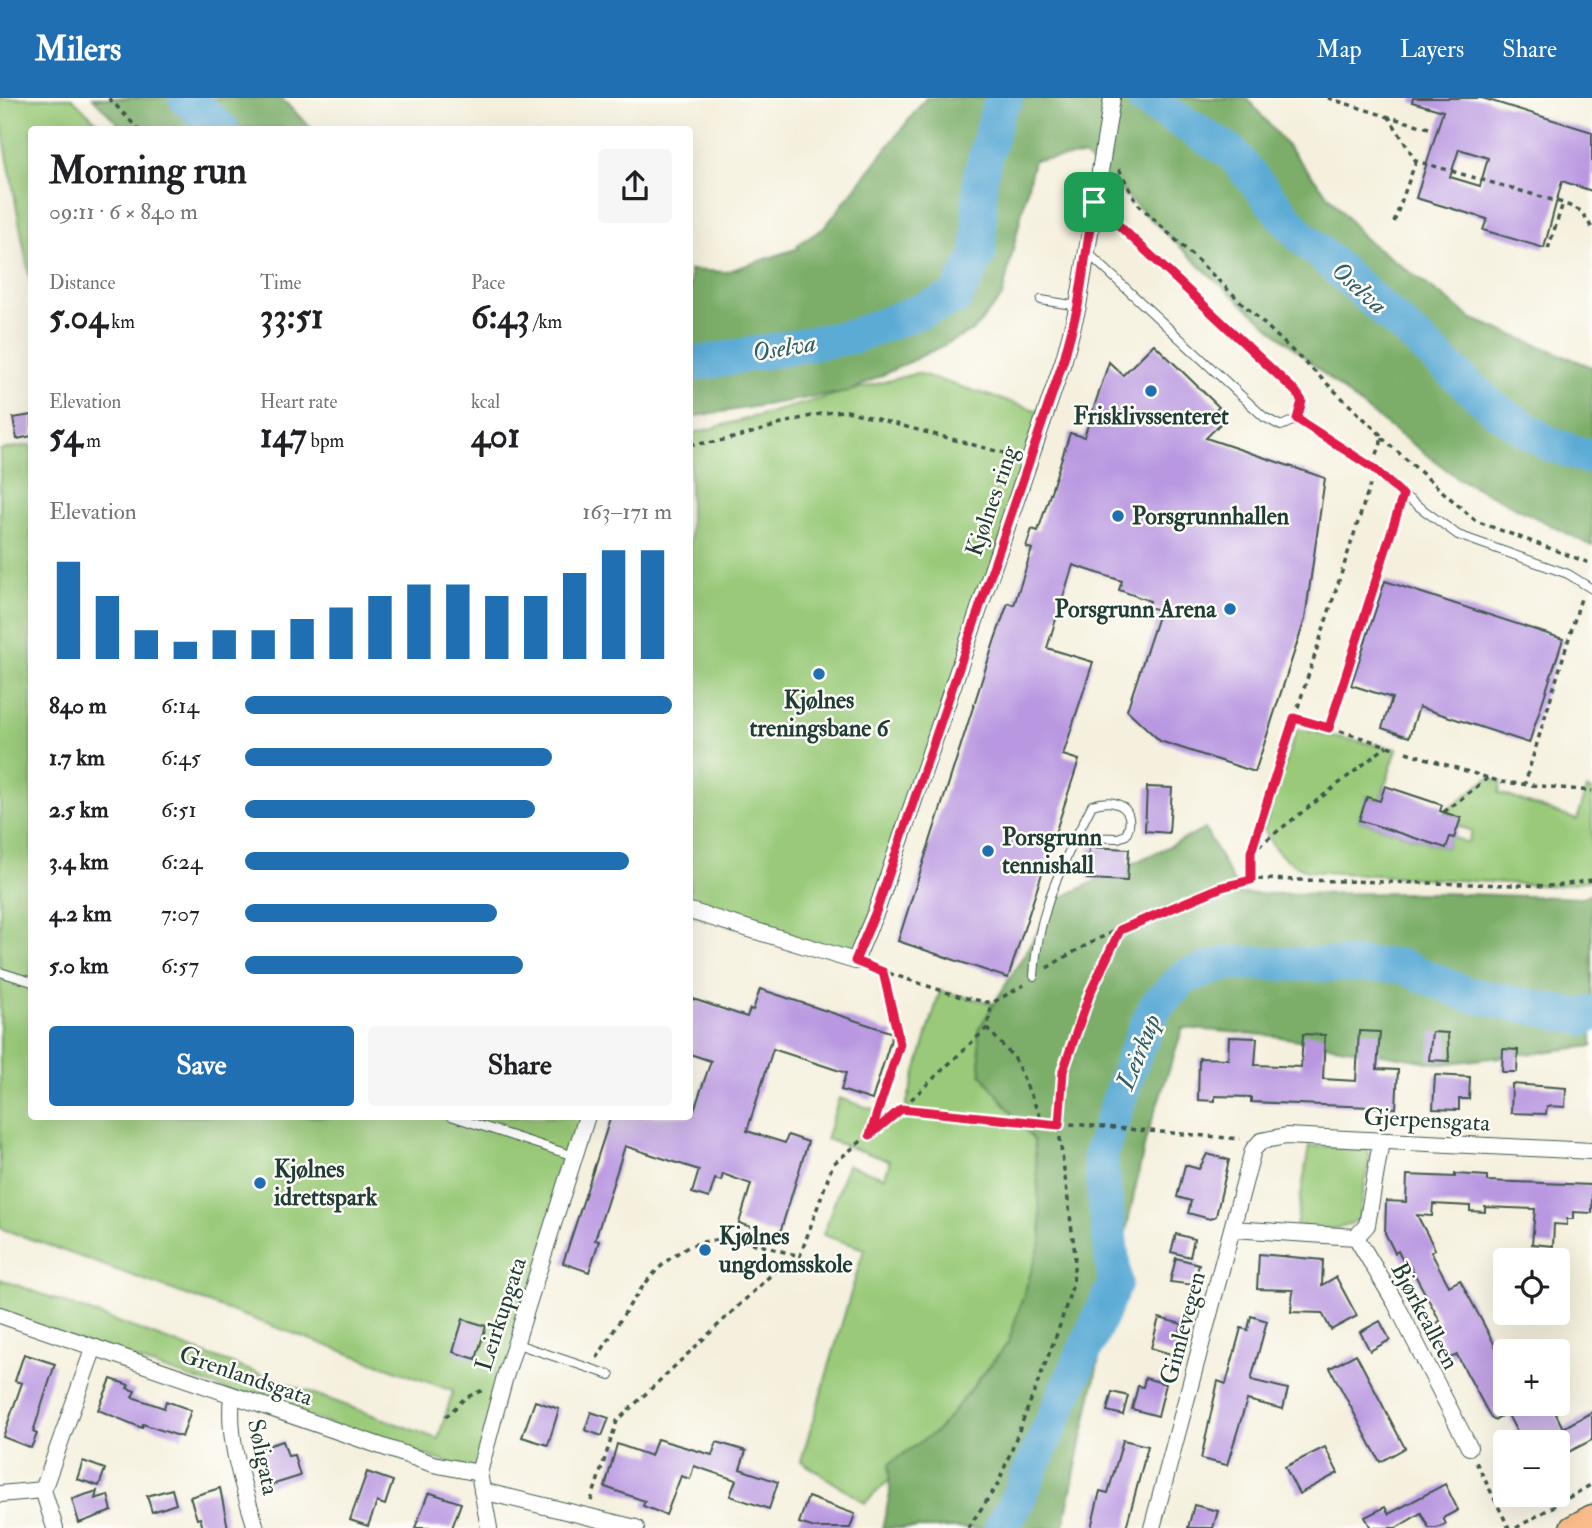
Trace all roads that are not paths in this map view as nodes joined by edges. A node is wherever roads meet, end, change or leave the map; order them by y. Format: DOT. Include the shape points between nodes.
graph roads {
  1 [pos="1111,98"];
  2 [pos="1094,202"];
  3 [pos="1086,252"];
  4 [pos="1041,300"];
  5 [pos="1078,306"];
  6 [pos="1297,419"];
  7 [pos="1403,495"];
  8 [pos="1589,586"];
  9 [pos="1329,728"];
  10 [pos="1076,837"];
  11 [pos="693,912"];
  12 [pos="0,972"];
  13 [pos="1034,976"];
  14 [pos="28,981"];
  15 [pos="463,1120"];
  16 [pos="586,1120"];
  17 [pos="1261,1141"];
  18 [pos="1381,1141"];
  19 [pos="1592,1151"];
  20 [pos="574,1156"];
  21 [pos="1232,1229"];
  22 [pos="1356,1237"];
  23 [pos="0,1315"];
  24 [pos="517,1344"];
  25 [pos="94,1347"];
  26 [pos="610,1376"];
  27 [pos="232,1396"];
  28 [pos="1469,1447"];
  29 [pos="479,1473"];
  30 [pos="43,1490"];
  31 [pos="482,1490"];
  32 [pos="0,1494"];
  33 [pos="1592,1517"];
  34 [pos="55,1528"];
  35 [pos="256,1528"];
  36 [pos="489,1528"];
  37 [pos="636,1528"];
  38 [pos="1152,1528"];
  39 [pos="1572,1528"];
  1 -- 2 [label="street, Kjølnes ring"];
  2 -- 3 [label="street, Kjølnes ring"];
  2 -- 6 [label="lane" via="1296,392 1302,401"];
  3 -- 5 [label="street, Kjølnes ring"];
  3 -- 6 [label="lane" via="1264,417 1281,426"];
  4 -- 5 [label="lane"];
  5 -- 11 [label="street, Kjølnes ring" via="1030,461 877,909 855,961"];
  6 -- 7 [label="lane" via="1373,468"];
  7 -- 8 [label="lane" via="1458,536 1568,574"];
  7 -- 9 [label="lane"];
  10 -- 10 [label="lane" via="1126,835 1129,813 1124,805 1113,802 1092,805"];
  10 -- 13 [label="lane" via="1046,903"];
  12 -- 14 [label="lane"];
  15 -- 20 [label="lane"];
  16 -- 20 [label="street, Leirkupgata"];
  17 -- 18 [label="street, Gjerpensgata" via="1286,1136"];
  17 -- 21 [label="street, Gimlevegen" via="1253,1150"];
  18 -- 19 [label="street, Gjerpensgata"];
  18 -- 22 [label="street" via="1367,1225"];
  20 -- 24 [label="street, Leirkupgata"];
  21 -- 22 [label="street"];
  21 -- 38 [label="street, Gimlevegen"];
  22 -- 28 [label="street, Bjørkealleen" via="1395,1302"];
  23 -- 25 [label="street, Grenlandsgata"];
  24 -- 26 [label="lane"];
  24 -- 29 [label="street, Leirkupgata"];
  25 -- 27 [label="street, Grenlandsgata"];
  25 -- 30 [label="street"];
  27 -- 29 [label="street, Grenlandsgata" via="433,1464"];
  27 -- 35 [label="street, Søligata" via="229,1420"];
  29 -- 31 [label="street, Leirkupgata"];
  30 -- 32 [label="street"];
  30 -- 34 [label="street"];
  31 -- 36 [label="street, Leirkupgata"];
  31 -- 37 [label="street"];
  33 -- 39 [label="main road"];
}
